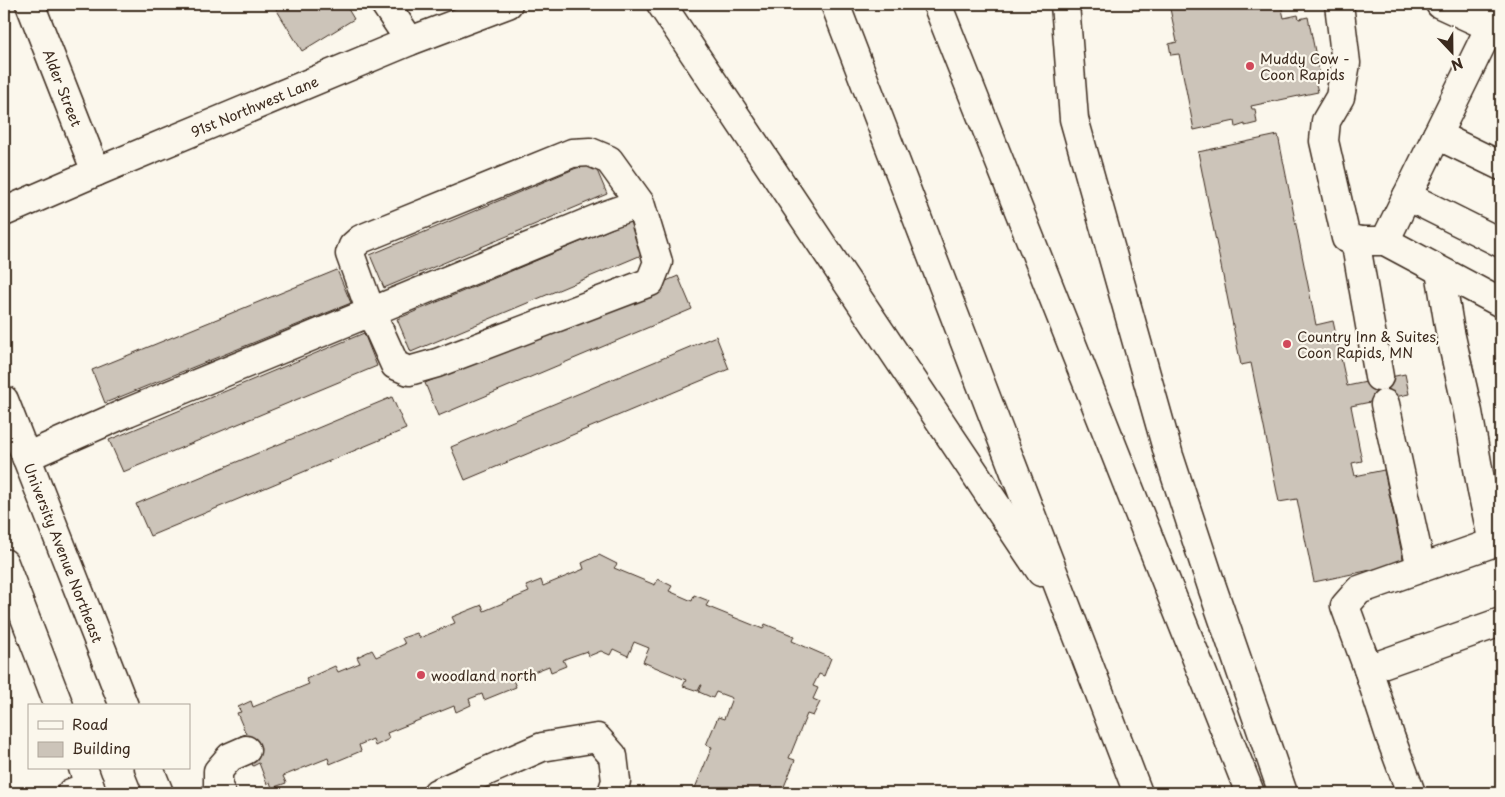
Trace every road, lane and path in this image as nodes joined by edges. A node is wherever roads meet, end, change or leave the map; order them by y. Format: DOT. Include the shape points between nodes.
graph roads {
  1 [pos="30,4"];
  2 [pos="385,4"];
  3 [pos="508,4"];
  4 [pos="661,4"];
  5 [pos="835,4"];
  6 [pos="937,4"];
  7 [pos="1065,4"];
  8 [pos="1339,4"];
  9 [pos="1440,4"];
  10 [pos="1494,15"];
  11 [pos="410,41"];
  12 [pos="1437,135"];
  13 [pos="1501,166"];
  14 [pos="96,172"];
  15 [pos="1407,196"];
  16 [pos="640,203"];
  17 [pos="4,212"];
  18 [pos="1372,241"];
  19 [pos="1501,243"];
  20 [pos="1440,271"];
  21 [pos="1501,303"];
  22 [pos="371,312"];
  23 [pos="1379,377"];
  24 [pos="4,400"];
  25 [pos="1385,404"];
  26 [pos="26,457"];
  27 [pos="1497,541"];
  28 [pos="4,563"];
  29 [pos="1421,568"];
  30 [pos="1069,613"];
  31 [pos="1501,622"];
  32 [pos="1368,669"];
  33 [pos="57,704"];
  34 [pos="123,704"];
  35 [pos="246,750"];
  36 [pos="150,770"];
  37 [pos="451,791"];
  38 [pos="159,793"];
  39 [pos="221,793"];
  40 [pos="612,793"];
  41 [pos="1138,793"];
  42 [pos="1250,793"];
  43 [pos="1283,793"];
  44 [pos="1411,793"];
  1 -- 14 [label="main road, Alder Street"];
  2 -- 11 [label="main road"];
  3 -- 11 [label="main road, 91st Northwest Lane"];
  4 -- 30 [label="main road"];
  5 -- 30 [label="main road"];
  6 -- 42 [label="main road"];
  7 -- 43 [label="main road" via="1074,119 1169,456"];
  8 -- 18 [label="main road" via="1346,64 1340,97 1326,121 1324,141 1346,238"];
  9 -- 10 [label="main road"];
  10 -- 12 [label="main road"];
  11 -- 14 [label="main road, 91st Northwest Lane"];
  12 -- 13 [label="main road"];
  12 -- 15 [label="main road"];
  14 -- 17 [label="main road, 91st Northwest Lane"];
  15 -- 18 [label="main road"];
  15 -- 19 [label="main road"];
  16 -- 22 [label="main road"];
  16 -- 22 [label="main road" via="609,160 590,152 572,153 361,239 350,254"];
  16 -- 22 [label="main road" via="658,262 650,282 409,371 395,365"];
  18 -- 20 [label="main road"];
  18 -- 23 [label="main road" via="1357,251"];
  20 -- 21 [label="main road"];
  20 -- 27 [label="main road" via="1482,491"];
  22 -- 26 [label="main road"];
  24 -- 26 [label="main road, University Avenue Northeast"];
  25 -- 29 [label="main road"];
  26 -- 34 [label="main road, University Avenue Northeast"];
  27 -- 29 [label="main road"];
  28 -- 33 [label="main road"];
  29 -- 32 [label="main road" via="1359,590 1346,606"];
  30 -- 41 [label="main road"];
  31 -- 32 [label="main road"];
  32 -- 44 [label="main road"];
  35 -- 39 [label="main road" via="230,757 218,771"];
  36 -- 38 [label="main road"];
  37 -- 40 [label="main road" via="542,747 597,738 613,756 616,781"];
}
